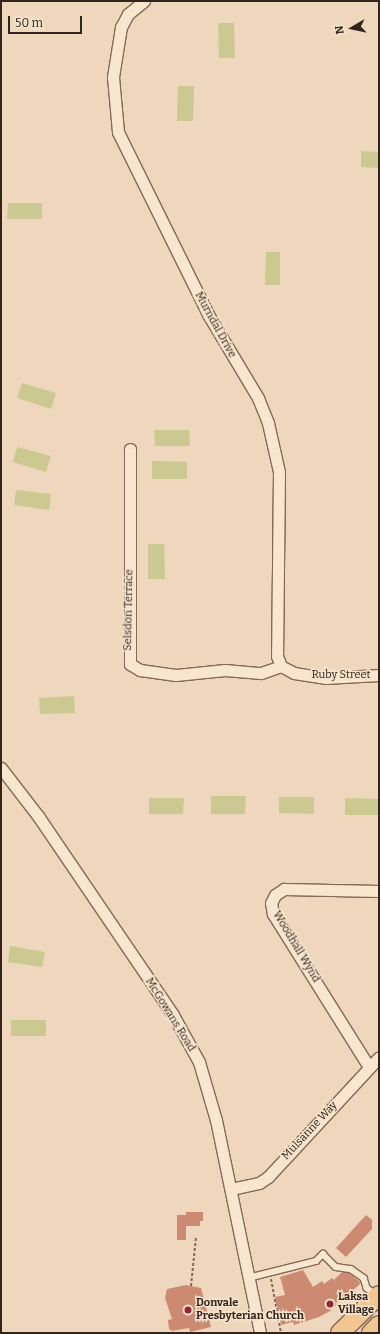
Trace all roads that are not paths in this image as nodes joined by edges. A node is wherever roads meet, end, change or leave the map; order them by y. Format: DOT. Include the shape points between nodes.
graph roads {
  1 [pos="144,1"];
  2 [pos="130,449"];
  3 [pos="281,666"];
  4 [pos="379,675"];
  5 [pos="1,768"];
  6 [pos="379,891"];
  7 [pos="379,1057"];
  8 [pos="369,1067"];
  9 [pos="231,1189"];
  10 [pos="248,1278"];
  11 [pos="378,1296"];
  12 [pos="379,1325"];
  13 [pos="257,1330"];
  14 [pos="340,1333"];
  15 [pos="371,1333"];
  1 -- 3 [label="street, Murndal Drive" via="128,14 121,27 113,77 118,132 210,316 258,398 268,423 279,472 277,650"];
  2 -- 3 [label="street, Selsdon Terrace" via="130,664 140,670 176,675 225,670 261,673"];
  3 -- 4 [label="street, Ruby Street" via="294,673 325,678"];
  5 -- 9 [label="street, McGowans Road" via="98,904 187,1038 207,1085"];
  6 -- 8 [label="street, Woodhall Wynd" via="284,889 275,895 271,903 273,914"];
  7 -- 8 [label="street, Mulsanne Way"];
  8 -- 9 [label="street, Mulsanne Way" via="268,1177 258,1183"];
  9 -- 10 [label="street, McGowans Road"];
  10 -- 11 [label="lane" via="316,1261 323,1254 336,1267 351,1269 364,1278 367,1288"];
  10 -- 13 [label="street, McGowans Road"];
  11 -- 14 [label="main road"];
  12 -- 15 [label="main road"];
}
